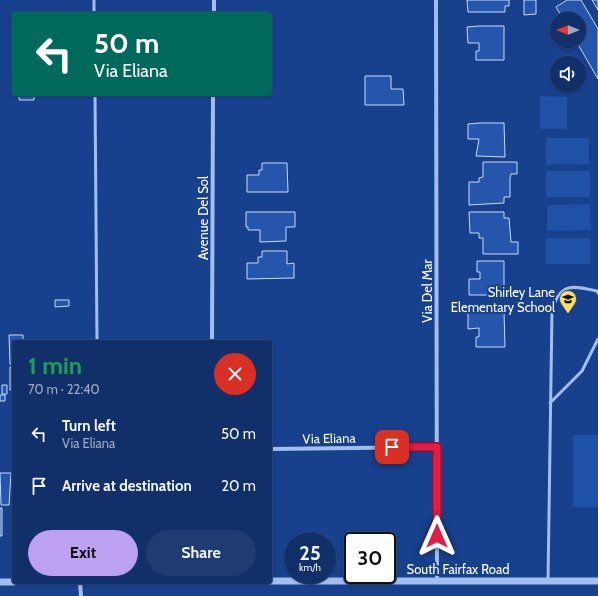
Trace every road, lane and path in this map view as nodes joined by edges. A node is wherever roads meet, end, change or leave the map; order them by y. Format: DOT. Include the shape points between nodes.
graph roads {
  1 [pos="94,0"];
  2 [pos="214,0"];
  3 [pos="436,0"];
  4 [pos="94,12"];
  5 [pos="214,12"];
  6 [pos="95,96"];
  7 [pos="213,96"];
  8 [pos="598,293"];
  9 [pos="598,339"];
  10 [pos="97,340"];
  11 [pos="212,340"];
  12 [pos="550,403"];
  13 [pos="437,447"];
  14 [pos="272,448"];
  15 [pos="548,581"];
  16 [pos="598,581"];
  17 [pos="0,582"];
  18 [pos="12,582"];
  19 [pos="272,582"];
  20 [pos="437,582"];
  21 [pos="80,584"];
  22 [pos="81,596"];
  1 -- 4 [label="lane"];
  2 -- 5 [label="street"];
  3 -- 13 [label="street, Via Del Mar"];
  6 -- 10 [label="lane"];
  7 -- 11 [label="street, Avenue Del Sol"];
  8 -- 12 [label="lane" via="581,287 564,289 556,297 552,310"];
  9 -- 12 [label="lane" via="582,371"];
  12 -- 15 [label="lane"];
  13 -- 14 [label="street, Via Eliana"];
  13 -- 20 [label="street, Via Del Mar"];
  15 -- 16 [label="street, South Fairfax Road"];
  15 -- 20 [label="street, South Fairfax Road"];
  17 -- 18 [label="street"];
  19 -- 20 [label="street, South Fairfax Road"];
  21 -- 22 [label="street"];
}
